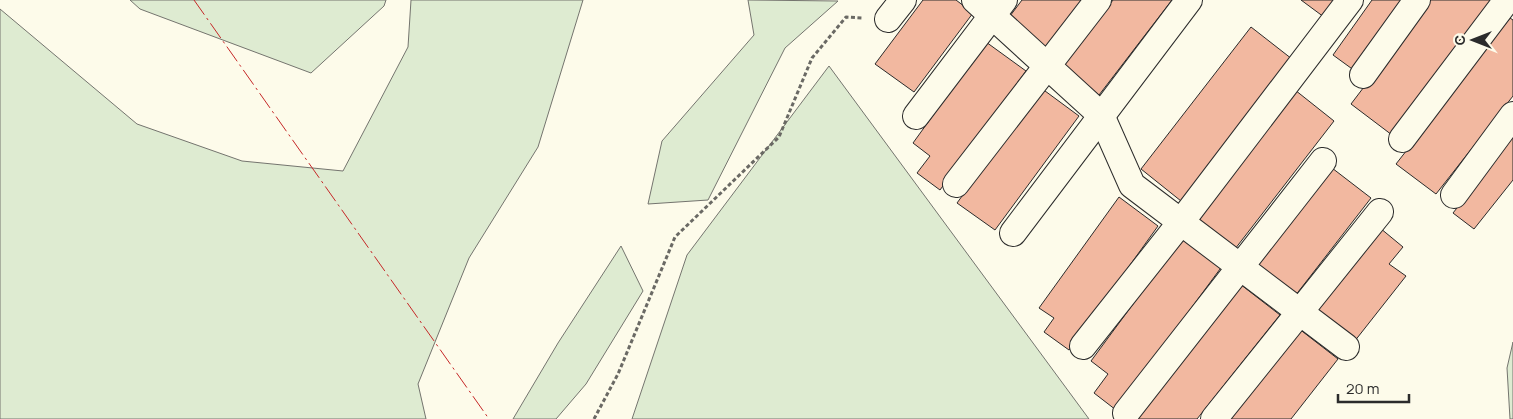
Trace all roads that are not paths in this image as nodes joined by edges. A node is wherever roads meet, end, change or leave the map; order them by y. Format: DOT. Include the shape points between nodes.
graph roads {
  1 [pos="1098,0"];
  2 [pos="1189,0"];
  3 [pos="1350,0"];
  4 [pos="1417,0"];
  5 [pos="1507,0"];
  6 [pos="990,5"];
  7 [pos="1046,65"];
  8 [pos="1363,75"];
  9 [pos="1101,115"];
  10 [pos="1513,115"];
  11 [pos="916,116"];
  12 [pos="1402,139"];
  13 [pos="1323,161"];
  14 [pos="956,184"];
  15 [pos="1454,194"];
  16 [pos="1380,212"];
  17 [pos="1181,222"];
  18 [pos="1014,233"];
  19 [pos="1240,266"];
  20 [pos="1299,312"];
  21 [pos="1083,346"];
  22 [pos="1346,347"];
  23 [pos="1126,413"];
  24 [pos="1214,419"];
  1 -- 7 [label="lane"];
  2 -- 9 [label="lane"];
  3 -- 17 [label="lane"];
  4 -- 8 [label="lane"];
  5 -- 12 [label="lane"];
  6 -- 7 [label="lane"];
  6 -- 11 [label="lane"];
  7 -- 9 [label="lane"];
  7 -- 14 [label="lane"];
  9 -- 17 [label="lane" via="1132,185"];
  9 -- 18 [label="lane"];
  10 -- 15 [label="lane"];
  13 -- 19 [label="lane"];
  16 -- 20 [label="lane"];
  17 -- 19 [label="lane"];
  17 -- 21 [label="lane"];
  19 -- 20 [label="lane"];
  19 -- 23 [label="lane"];
  20 -- 22 [label="lane"];
  20 -- 24 [label="lane"];
}
